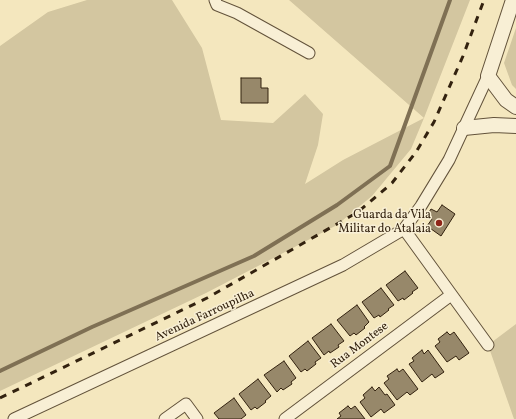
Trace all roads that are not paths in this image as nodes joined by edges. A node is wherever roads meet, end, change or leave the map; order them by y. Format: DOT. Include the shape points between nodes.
graph roads {
  1 [pos="215,0"];
  2 [pos="513,0"];
  3 [pos="309,53"];
  4 [pos="488,76"];
  5 [pos="516,107"];
  6 [pos="516,126"];
  7 [pos="464,128"];
  8 [pos="404,228"];
  9 [pos="451,295"];
  10 [pos="488,345"];
  11 [pos="14,419"];
  12 [pos="165,419"];
  13 [pos="197,419"];
  14 [pos="285,419"];
  1 -- 3 [label="street" via="217,5"];
  2 -- 4 [label="street"];
  4 -- 5 [label="street" via="506,100"];
  4 -- 7 [label="street"];
  6 -- 7 [label="street"];
  7 -- 8 [label="street" via="449,160 421,206"];
  8 -- 9 [label="street"];
  8 -- 11 [label="street, Avenida Farroupilha" via="343,266"];
  9 -- 10 [label="street"];
  9 -- 14 [label="street, Rua Montese"];
  12 -- 13 [label="street" via="186,404"];
}
